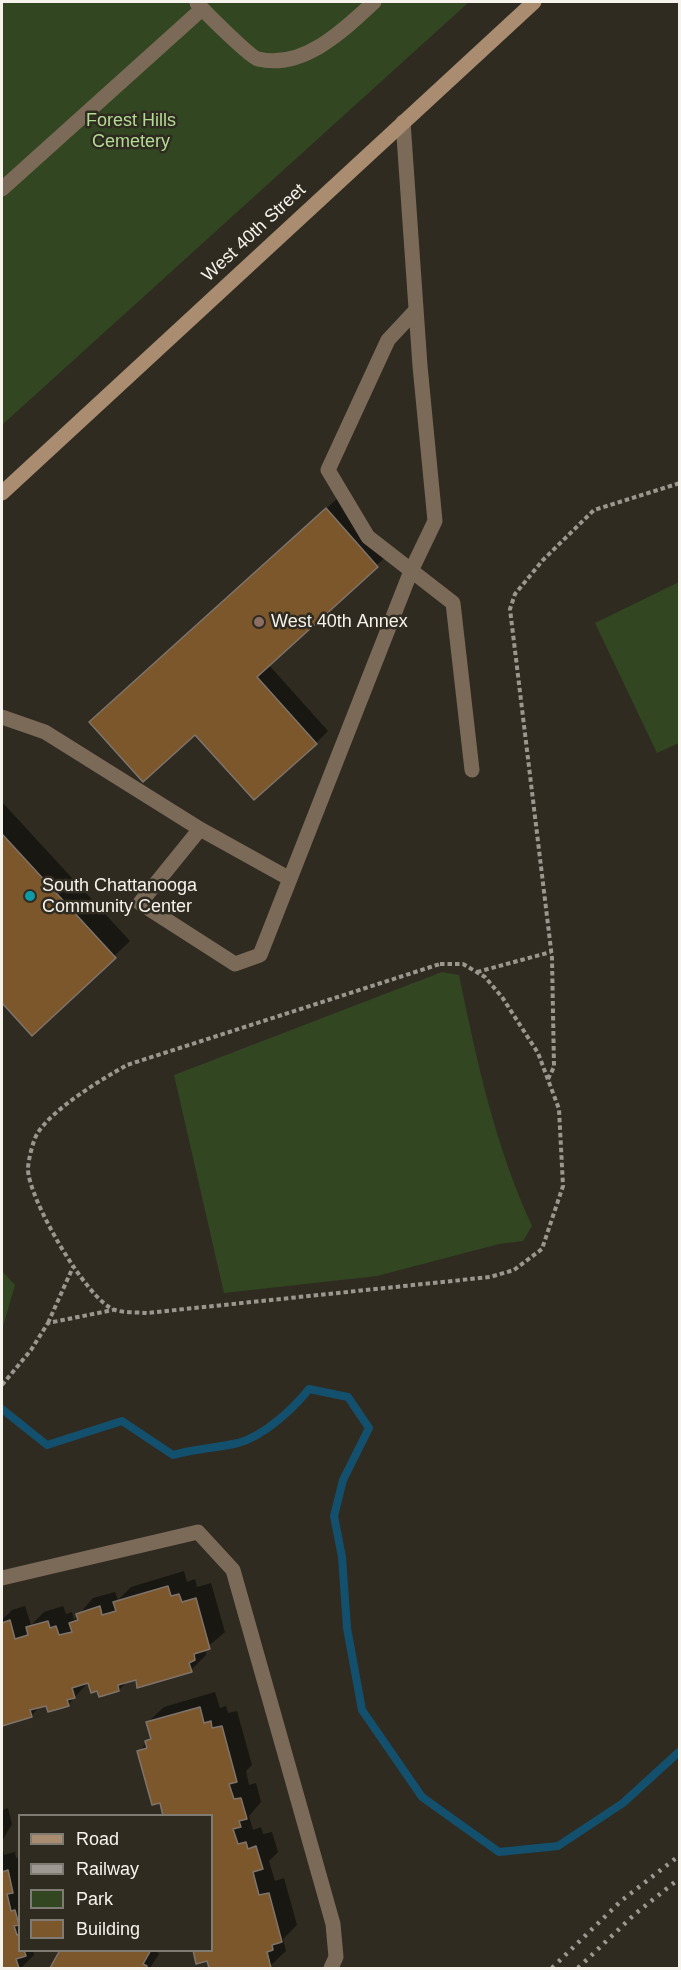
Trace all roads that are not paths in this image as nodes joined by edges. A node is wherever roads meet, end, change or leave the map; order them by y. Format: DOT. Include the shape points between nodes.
graph roads {
  1 [pos="374,2"];
  2 [pos="534,2"];
  3 [pos="198,5"];
  4 [pos="403,122"];
  5 [pos="2,189"];
  6 [pos="416,310"];
  7 [pos="2,493"];
  8 [pos="411,571"];
  9 [pos="2,717"];
  10 [pos="472,770"];
  11 [pos="201,829"];
  12 [pos="290,879"];
  13 [pos="2,1578"];
  14 [pos="331,1968"];
  1 -- 3 [label="lane" via="344,30 291,61 256,59"];
  2 -- 4 [label="main road, West 40th Street"];
  3 -- 5 [label="lane"];
  4 -- 6 [label="lane"];
  4 -- 7 [label="main road, West 40th Street"];
  6 -- 8 [label="lane" via="435,522"];
  6 -- 8 [label="lane" via="388,340 328,470 368,537"];
  8 -- 10 [label="lane" via="453,603"];
  8 -- 12 [label="lane"];
  9 -- 11 [label="lane" via="45,732"];
  11 -- 12 [label="lane"];
  11 -- 12 [label="lane" via="140,903 235,964 260,955"];
  13 -- 14 [label="lane" via="198,1532 232,1570 333,1924 336,1958"];
}
